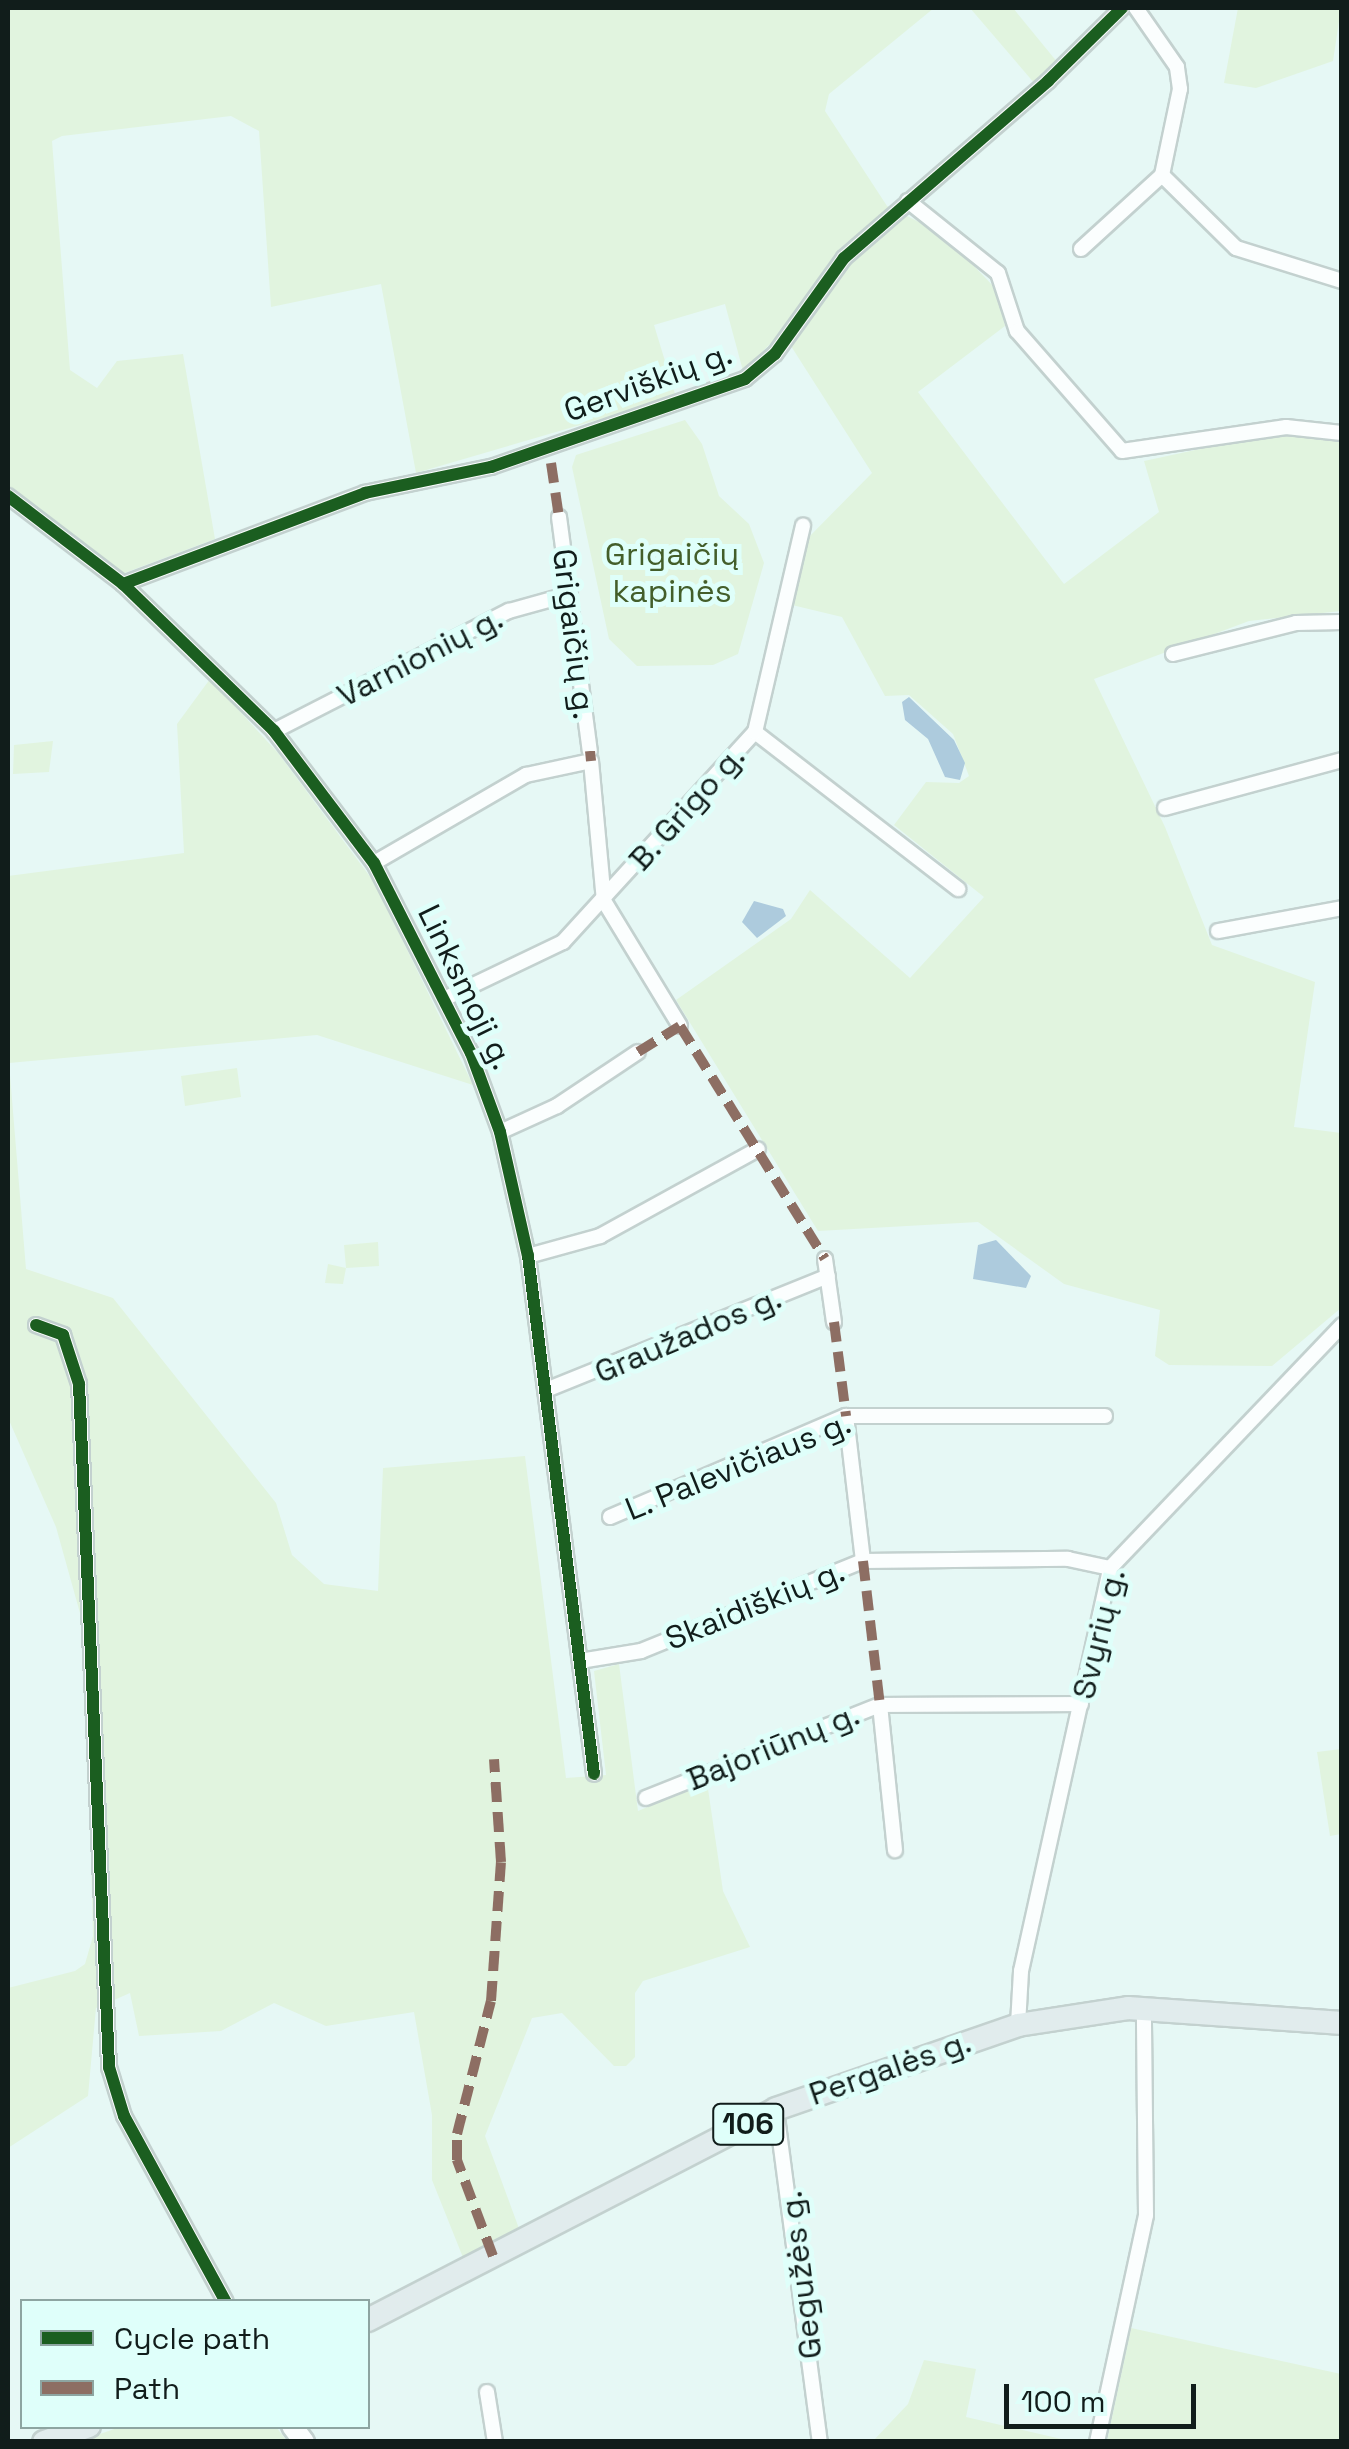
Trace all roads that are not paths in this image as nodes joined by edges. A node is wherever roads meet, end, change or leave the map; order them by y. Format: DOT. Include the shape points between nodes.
graph roads {
  1 [pos="1122,8"];
  2 [pos="1136,8"];
  3 [pos="1162,175"];
  4 [pos="908,200"];
  5 [pos="1082,249"];
  6 [pos="1342,281"];
  7 [pos="1342,433"];
  8 [pos="8,496"];
  9 [pos="559,517"];
  10 [pos="803,525"];
  11 [pos="124,584"];
  12 [pos="570,594"];
  13 [pos="1342,622"];
  14 [pos="1173,654"];
  15 [pos="274,732"];
  16 [pos="755,732"];
  17 [pos="590,756"];
  18 [pos="1342,760"];
  19 [pos="1165,808"];
  20 [pos="374,863"];
  21 [pos="958,889"];
  22 [pos="604,901"];
  23 [pos="1342,908"];
  24 [pos="1218,931"];
  25 [pos="444,999"];
  26 [pos="680,1026"];
  27 [pos="638,1052"];
  28 [pos="500,1132"];
  29 [pos="758,1149"];
  30 [pos="528,1256"];
  31 [pos="824,1259"];
  32 [pos="828,1276"];
  33 [pos="834,1322"];
  34 [pos="36,1325"];
  35 [pos="1342,1325"];
  36 [pos="546,1390"];
  37 [pos="846,1416"];
  38 [pos="1105,1416"];
  39 [pos="610,1516"];
  40 [pos="863,1562"];
  41 [pos="1110,1568"];
  42 [pos="580,1661"];
  43 [pos="1082,1704"];
  44 [pos="880,1705"];
  45 [pos="594,1774"];
  46 [pos="646,1798"];
  47 [pos="895,1850"];
  48 [pos="1144,2009"];
  49 [pos="1342,2023"];
  50 [pos="1018,2026"];
  51 [pos="776,2110"];
  52 [pos="224,2299"];
  53 [pos="370,2319"];
  54 [pos="487,2392"];
  55 [pos="81,2429"];
  56 [pos="44,2442"];
  57 [pos="496,2442"];
  58 [pos="820,2442"];
  59 [pos="1098,2442"];
  1 -- 4 [label="street, Gerviškių g."];
  2 -- 3 [label="street" via="1177,67 1180,89"];
  3 -- 5 [label="street"];
  3 -- 6 [label="street" via="1236,248"];
  4 -- 7 [label="street" via="998,273 1017,330 1122,451 1270,428"];
  4 -- 11 [label="street, Gerviškių g." via="844,258 775,354 746,380 549,456 406,480"];
  8 -- 11 [label="street, Linksmoji g."];
  9 -- 12 [label="street, Grigaičių g."];
  10 -- 16 [label="street, B. Grigo g."];
  11 -- 15 [label="street, Linksmoji g."];
  12 -- 15 [label="street, Varnionių g." via="509,611"];
  12 -- 17 [label="street, Grigaičių g."];
  13 -- 14 [label="street" via="1296,623"];
  15 -- 20 [label="street, Linksmoji g."];
  16 -- 21 [label="street"];
  16 -- 22 [label="street, B. Grigo g."];
  17 -- 20 [label="street" via="526,775"];
  17 -- 22 [label="street, Grigaičių g."];
  18 -- 19 [label="street"];
  20 -- 25 [label="street, Linksmoji g."];
  22 -- 25 [label="street, B. Grigo g." via="541,958"];
  22 -- 26 [label="street, Grigaičių g."];
  23 -- 24 [label="street"];
  25 -- 28 [label="street, Linksmoji g."];
  27 -- 28 [label="street" via="557,1106"];
  28 -- 30 [label="street, Linksmoji g."];
  29 -- 30 [label="street" via="600,1236"];
  30 -- 36 [label="street, Linksmoji g."];
  31 -- 32 [label="street"];
  32 -- 33 [label="street"];
  32 -- 36 [label="street, Graužados g."];
  34 -- 52 [label="street" via="63,1335 80,1384 108,2068 124,2116"];
  35 -- 41 [label="street, Svyrių g."];
  36 -- 42 [label="street, Linksmoji g."];
  37 -- 38 [label="street, L. Palevičiaus g."];
  37 -- 39 [label="street, L. Palevičiaus g."];
  37 -- 40 [label="street"];
  40 -- 41 [label="street, Skaidiškių g." via="1068,1559"];
  40 -- 42 [label="street, Skaidiškių g." via="641,1651"];
  41 -- 43 [label="street, Svyrių g."];
  42 -- 45 [label="street, Linksmoji g."];
  43 -- 44 [label="street, Bajoriūnų g."];
  43 -- 50 [label="street, Svyrių g." via="1021,1971"];
  44 -- 46 [label="street, Bajoriūnų g."];
  44 -- 47 [label="street"];
  48 -- 49 [label="main road, Pergalės g. / 106"];
  48 -- 50 [label="main road, Pergalės g. / 106" via="1071,2012"];
  48 -- 59 [label="street" via="1146,2214"];
  50 -- 51 [label="main road, Pergalės g. / 106"];
  51 -- 53 [label="main road, Pergalės g. / 106"];
  51 -- 58 [label="street, Gegužės g."];
  54 -- 57 [label="street"];
  55 -- 56 [label="main road"];
}
